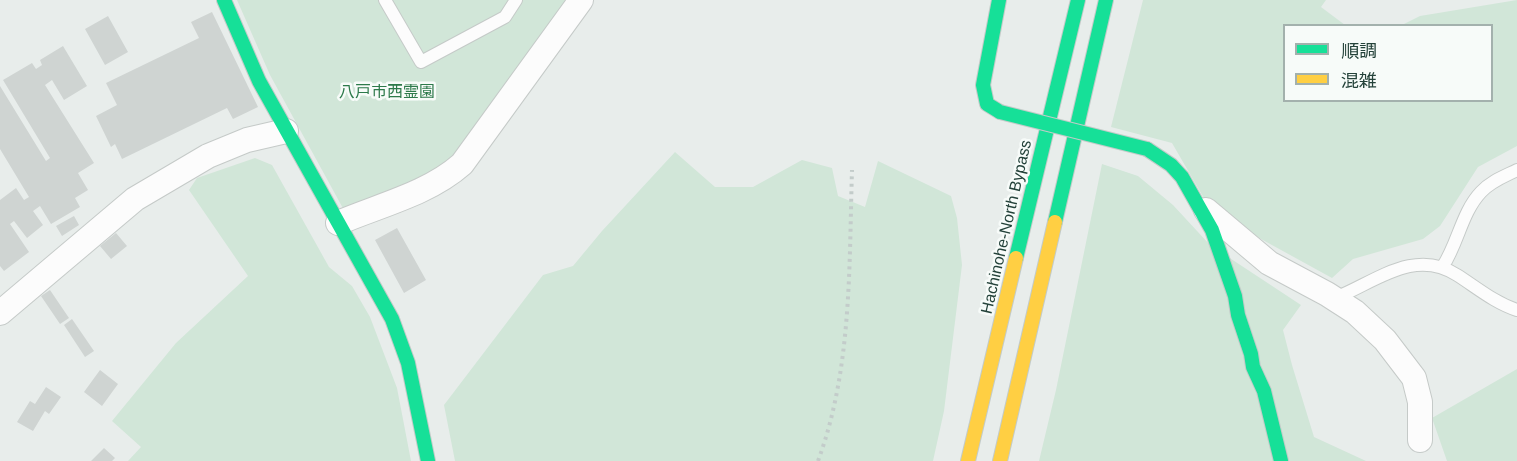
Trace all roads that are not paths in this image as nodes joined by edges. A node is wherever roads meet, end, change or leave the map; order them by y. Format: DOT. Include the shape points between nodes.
graph roads {
  1 [pos="224,0"];
  2 [pos="385,0"];
  3 [pos="516,0"];
  4 [pos="581,0"];
  5 [pos="999,0"];
  6 [pos="1078,0"];
  7 [pos="1106,0"];
  8 [pos="286,131"];
  9 [pos="1517,170"];
  10 [pos="1197,203"];
  11 [pos="338,223"];
  12 [pos="1443,267"];
  13 [pos="1334,298"];
  14 [pos="1517,310"];
  15 [pos="0,313"];
  16 [pos="1420,441"];
  17 [pos="428,461"];
  18 [pos="968,461"];
  19 [pos="1000,461"];
  20 [pos="1281,461"];
  1 -- 8 [label="main road" via="259,81"];
  2 -- 3 [label="lane" via="421,62 504,17"];
  4 -- 11 [label="street" via="462,164 447,178"];
  5 -- 10 [label="main road, bridge" via="983,85 987,104 1000,112 1148,149 1182,177"];
  6 -- 18 [label="main road, Hachinohe-North Bypass"];
  7 -- 19 [label="main road"];
  8 -- 11 [label="main road"];
  8 -- 15 [label="street" via="247,140 208,156 135,199"];
  9 -- 12 [label="lane" via="1481,191 1469,207"];
  10 -- 13 [label="street" via="1269,263"];
  10 -- 20 [label="main road" via="1212,230 1234,296"];
  11 -- 17 [label="main road" via="392,319 408,363"];
  12 -- 13 [label="lane" via="1425,264 1393,269"];
  12 -- 14 [label="lane" via="1497,302"];
  13 -- 16 [label="street" via="1385,340 1414,378 1420,402"];
}
